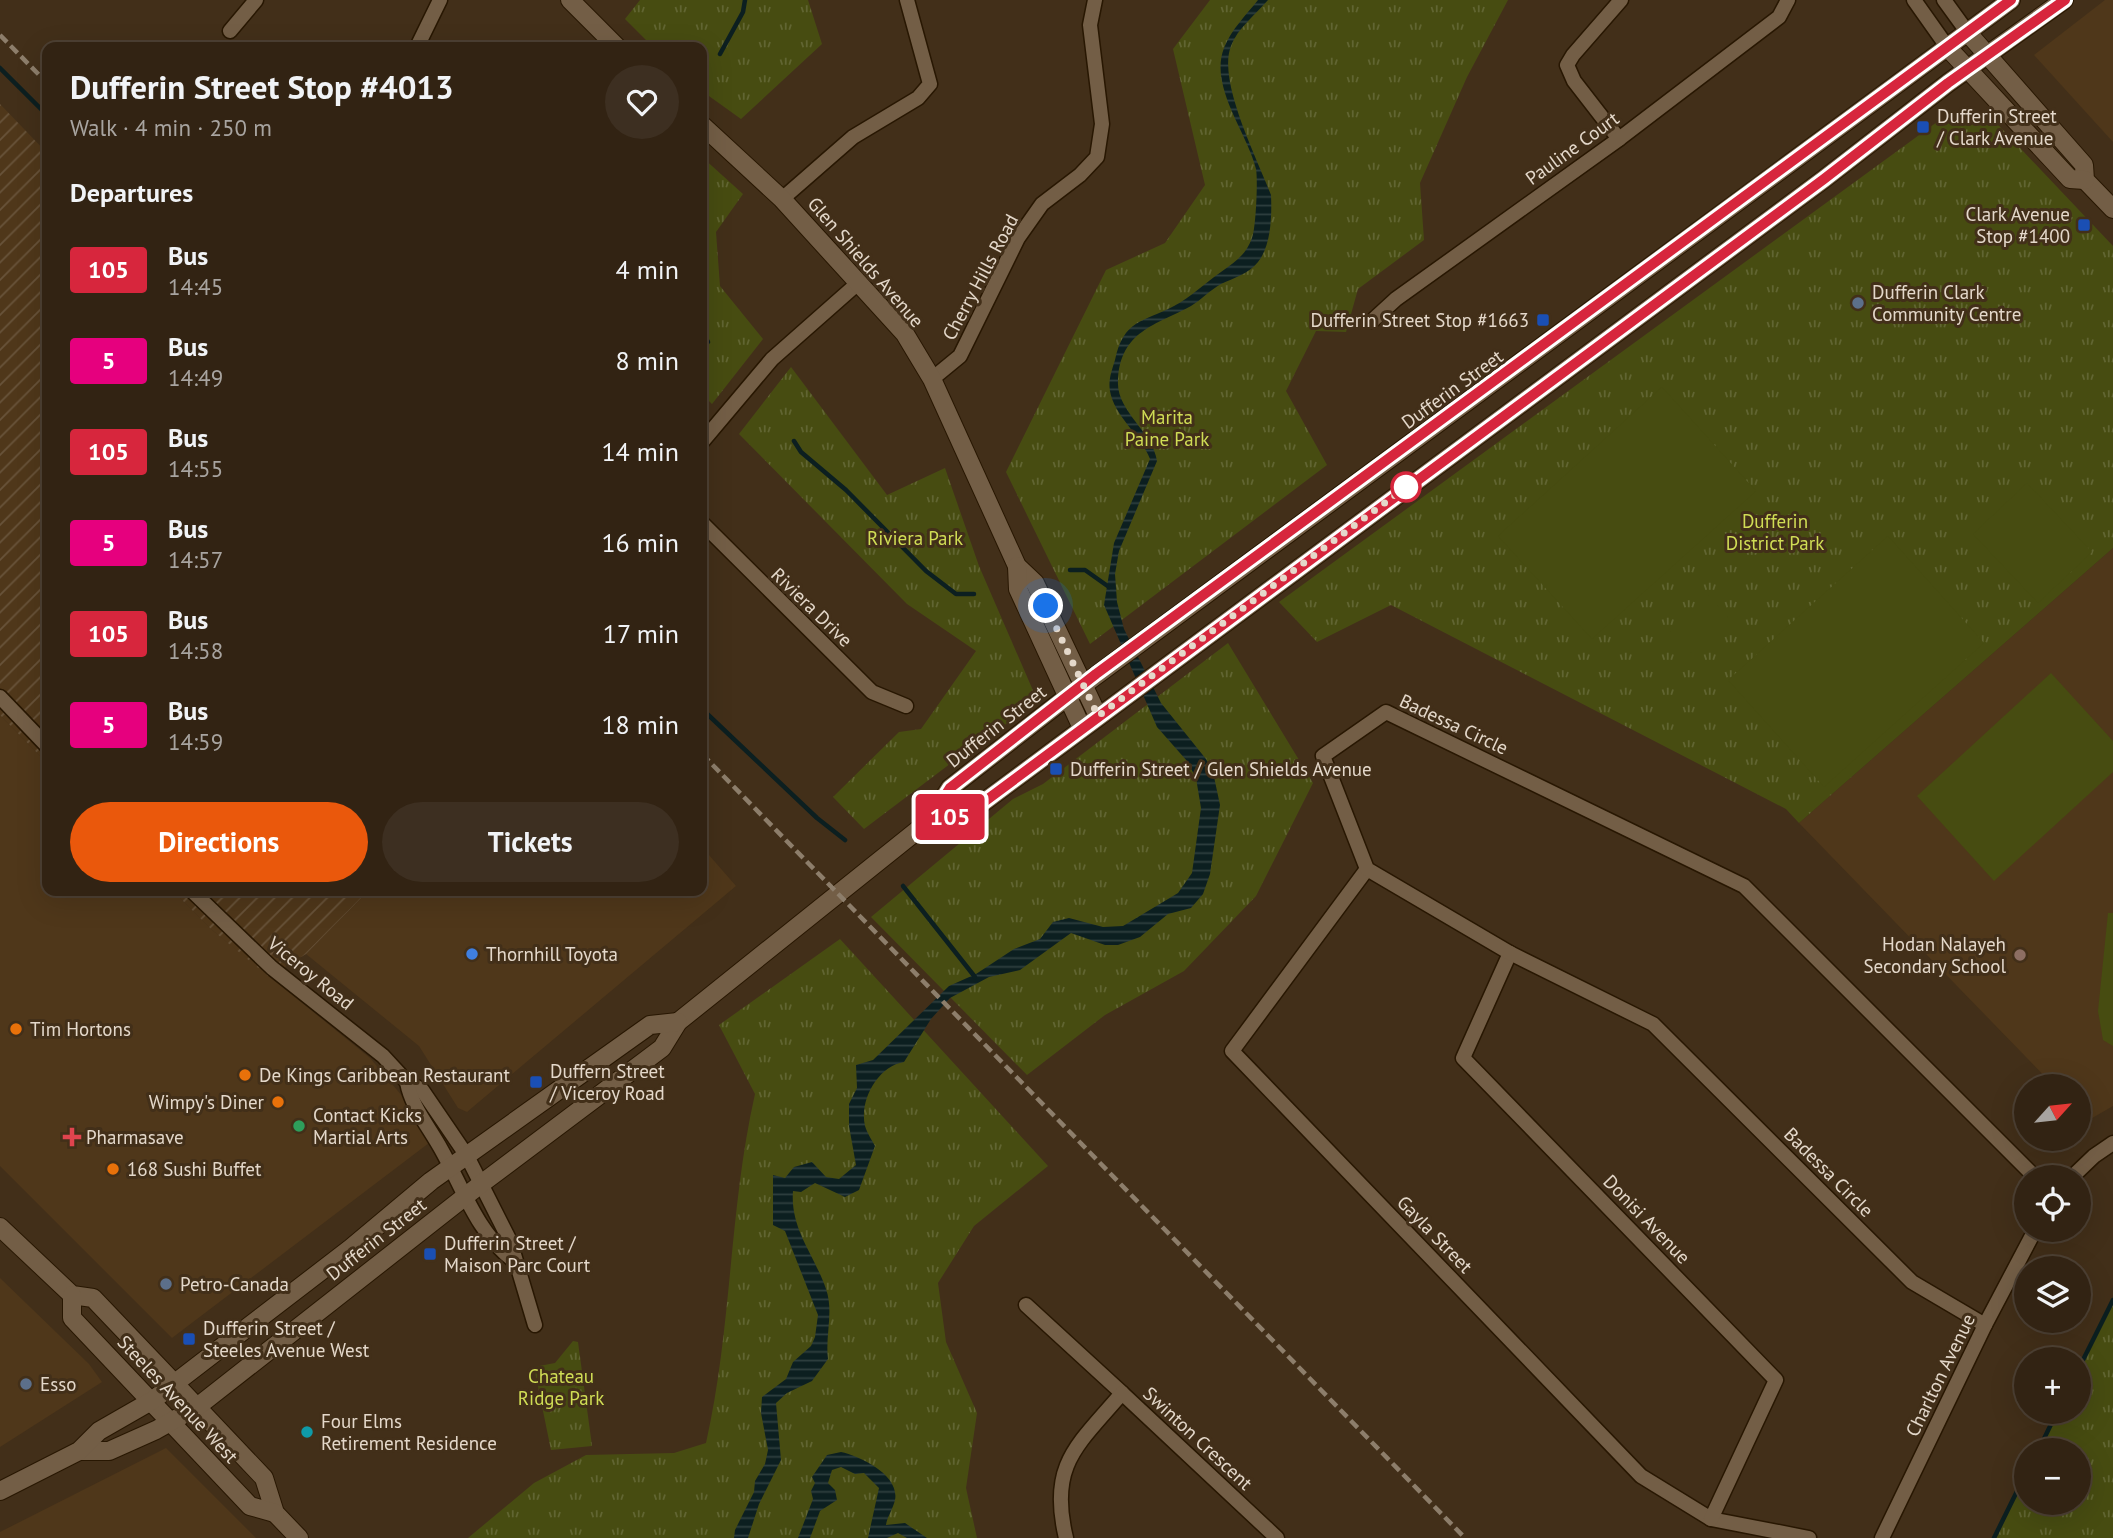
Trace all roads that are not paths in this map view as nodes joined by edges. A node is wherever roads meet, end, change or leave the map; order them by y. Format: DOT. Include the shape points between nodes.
graph roads {
  1 [pos="256,0"];
  2 [pos="440,0"];
  3 [pos="570,0"];
  4 [pos="907,0"];
  5 [pos="1095,0"];
  6 [pos="1621,0"];
  7 [pos="1788,0"];
  8 [pos="1914,0"];
  9 [pos="1944,0"];
  10 [pos="2011,0"];
  11 [pos="2064,0"];
  12 [pos="230,31"];
  13 [pos="1968,33"];
  14 [pos="419,42"];
  15 [pos="606,42"];
  16 [pos="1948,48"];
  17 [pos="1987,57"];
  18 [pos="1967,71"];
  19 [pos="707,130"];
  20 [pos="1619,139"];
  21 [pos="2085,180"];
  22 [pos="782,199"];
  23 [pos="2113,209"];
  24 [pos="857,284"];
  25 [pos="1372,321"];
  26 [pos="932,379"];
  27 [pos="707,436"];
  28 [pos="707,528"];
  29 [pos="1017,566"];
  30 [pos="1083,685"];
  31 [pos="0,697"];
  32 [pos="1067,697"];
  33 [pos="906,706"];
  34 [pos="1098,716"];
  35 [pos="1082,728"];
  36 [pos="42,741"];
  37 [pos="929,821"];
  38 [pos="1367,869"];
  39 [pos="197,896"];
  40 [pos="1510,953"];
  41 [pos="678,1022"];
  42 [pos="407,1082"];
  43 [pos="2113,1143"];
  44 [pos="467,1156"];
  45 [pos="2023,1165"];
  46 [pos="2085,1165"];
  47 [pos="451,1167"];
  48 [pos="481,1184"];
  49 [pos="465,1197"];
  50 [pos="0,1227"];
  51 [pos="2029,1242"];
  52 [pos="514,1261"];
  53 [pos="72,1295"];
  54 [pos="1026,1305"];
  55 [pos="535,1325"];
  56 [pos="1985,1325"];
  57 [pos="176,1384"];
  58 [pos="1122,1393"];
  59 [pos="153,1400"];
  60 [pos="197,1407"];
  61 [pos="171,1422"];
  62 [pos="79,1451"];
  63 [pos="0,1491"];
  64 [pos="275,1513"];
  65 [pos="1710,1519"];
  66 [pos="299,1538"];
  67 [pos="1066,1538"];
  68 [pos="1277,1538"];
  69 [pos="1809,1538"];
  70 [pos="1882,1538"];
  1 -- 12 [label="street"];
  2 -- 14 [label="street"];
  3 -- 15 [label="main road"];
  4 -- 22 [label="street" via="930,84 918,97 853,137"];
  5 -- 26 [label="street, Cherry Hills Road" via="1090,25 1102,124 1097,157 1042,204 1018,238 960,356"];
  6 -- 20 [label="street" via="1567,65"];
  7 -- 20 [label="street, Pauline Court" via="1779,17"];
  8 -- 16 [label="street"];
  9 -- 13 [label="street"];
  10 -- 13 [label="main road, Dufferin Street"];
  11 -- 17 [label="main road, Dufferin Street"];
  13 -- 16 [label="main road, Dufferin Street"];
  13 -- 17 [label="main road"];
  16 -- 18 [label="main road"];
  16 -- 30 [label="main road, Dufferin Street"];
  17 -- 18 [label="main road, Dufferin Street"];
  17 -- 21 [label="main road" via="2084,165"];
  18 -- 21 [label="main road" via="2070,179"];
  18 -- 34 [label="main road, Dufferin Street"];
  19 -- 22 [label="main road, Glen Shields Avenue"];
  20 -- 25 [label="street, Pauline Court"];
  21 -- 23 [label="main road"];
  22 -- 24 [label="main road, Glen Shields Avenue"];
  24 -- 26 [label="main road, Glen Shields Avenue" via="905,334"];
  24 -- 27 [label="street" via="772,359"];
  26 -- 29 [label="main road, Glen Shields Avenue"];
  28 -- 33 [label="street, Riviera Drive" via="872,692"];
  29 -- 30 [label="main road, Glen Shields Avenue" via="1035,583"];
  29 -- 32 [label="main road, Glen Shields Avenue" via="1018,589"];
  30 -- 32 [label="main road, Dufferin Street"];
  30 -- 34 [label="main road, Glen Shields Avenue"];
  31 -- 36 [label="street"];
  32 -- 35 [label="main road, Glen Shields Avenue"];
  32 -- 37 [label="main road, Dufferin Street" via="950,788"];
  34 -- 35 [label="main road, Dufferin Street"];
  35 -- 37 [label="main road, Dufferin Street" via="969,813"];
  37 -- 41 [label="main road, Dufferin Street"];
  38 -- 40 [label="street, Badessa Circle"];
  38 -- 45 [label="street, Badessa Circle" via="1323,756 1386,712 1744,886"];
  38 -- 65 [label="street, Gayla Street" via="1232,1051 1641,1476"];
  39 -- 42 [label="street, Viceroy Road" via="272,968 383,1056"];
  40 -- 56 [label="street, Badessa Circle" via="1654,1024 1912,1282"];
  40 -- 65 [label="street, Donisi Avenue" via="1463,1058 1776,1380"];
  41 -- 44 [label="main road, Dufferin Street" via="650,1025"];
  41 -- 48 [label="main road, Dufferin Street" via="662,1048"];
  42 -- 44 [label="street, Viceroy Road" via="422,1090"];
  42 -- 47 [label="street, Viceroy Road" via="410,1096"];
  43 -- 46 [label="street"];
  44 -- 47 [label="main road, Dufferin Street"];
  44 -- 48 [label="street, Viceroy Road"];
  47 -- 49 [label="street, Viceroy Road"];
  47 -- 57 [label="main road, Dufferin Street"];
  48 -- 49 [label="main road, Dufferin Street"];
  48 -- 52 [label="street, Viceroy Road" via="510,1241"];
  49 -- 52 [label="street, Viceroy Road" via="497,1248"];
  49 -- 60 [label="main road, Dufferin Street"];
  50 -- 53 [label="main road, Steeles Avenue West"];
  51 -- 56 [label="street, Charlton Avenue"];
  52 -- 55 [label="street, Viceroy Road"];
  53 -- 57 [label="main road, Steeles Avenue West" via="93,1298"];
  53 -- 59 [label="main road, Steeles Avenue West" via="72,1318"];
  54 -- 58 [label="street"];
  56 -- 70 [label="street, Charlton Avenue"];
  57 -- 59 [label="main road, Dufferin Street"];
  57 -- 60 [label="main road, Steeles Avenue West"];
  58 -- 67 [label="street, Swinton Crescent" via="1079,1442 1064,1471 1058,1507"];
  58 -- 68 [label="street, Swinton Crescent"];
  59 -- 61 [label="main road, Steeles Avenue West"];
  59 -- 62 [label="main road, Dufferin Street" via="99,1432"];
  60 -- 61 [label="main road, Dufferin Street"];
  60 -- 64 [label="main road, Steeles Avenue West" via="264,1478"];
  61 -- 62 [label="main road, Dufferin Street" via="108,1451"];
  61 -- 64 [label="main road, Steeles Avenue West" via="250,1506"];
  62 -- 63 [label="main road, Dufferin Street"];
  64 -- 66 [label="main road, Steeles Avenue West"];
  65 -- 69 [label="street, Gayla Street"];
}
